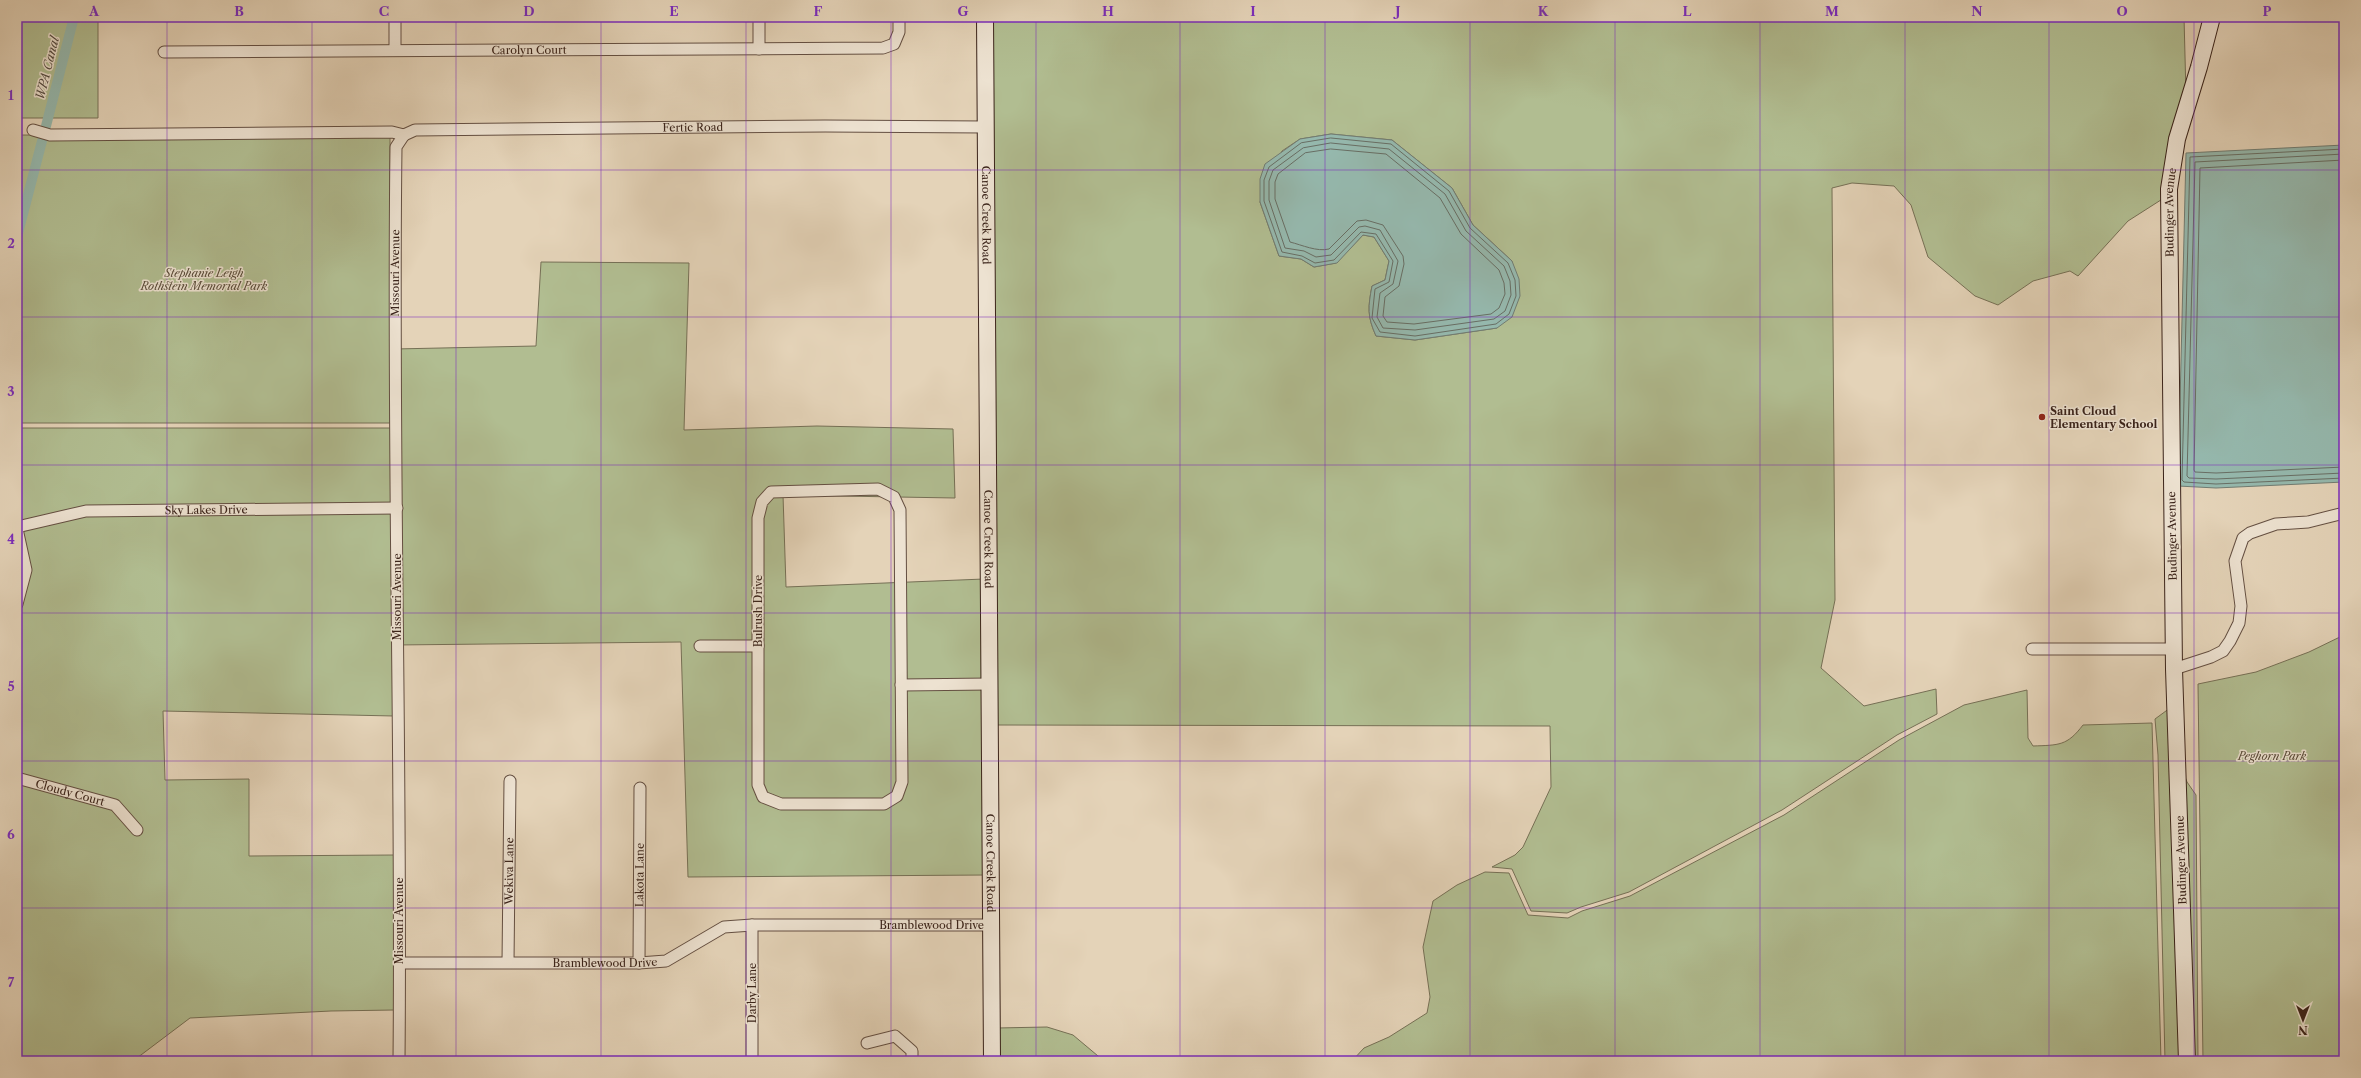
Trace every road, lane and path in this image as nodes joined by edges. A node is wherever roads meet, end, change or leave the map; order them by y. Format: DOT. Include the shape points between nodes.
graph roads {
  1 [pos="395,17"];
  2 [pos="758,17"];
  3 [pos="899,17"];
  4 [pos="985,17"];
  5 [pos="2212,17"];
  6 [pos="759,49"];
  7 [pos="395,50"];
  8 [pos="164,52"];
  9 [pos="985,127"];
  10 [pos="33,130"];
  11 [pos="404,135"];
  12 [pos="397,508"];
  13 [pos="2344,513"];
  14 [pos="17,528"];
  15 [pos="17,604"];
  16 [pos="700,646"];
  17 [pos="758,646"];
  18 [pos="2174,648"];
  19 [pos="2032,649"];
  20 [pos="2174,669"];
  21 [pos="990,684"];
  22 [pos="901,685"];
  23 [pos="17,778"];
  24 [pos="510,781"];
  25 [pos="640,788"];
  26 [pos="137,830"];
  27 [pos="752,925"];
  28 [pos="993,925"];
  29 [pos="508,962"];
  30 [pos="639,962"];
  31 [pos="400,963"];
  32 [pos="867,1043"];
  33 [pos="399,1061"];
  34 [pos="752,1061"];
  35 [pos="912,1061"];
  36 [pos="992,1061"];
  37 [pos="2187,1061"];
  1 -- 7 [label="street"];
  2 -- 6 [label="street"];
  3 -- 6 [label="street, Carolyn Court" via="899,32 894,44 884,48"];
  4 -- 9 [label="street, Canoe Creek Road"];
  5 -- 18 [label="street, Budinger Avenue" via="2177,139 2169,189"];
  6 -- 7 [label="street, Carolyn Court"];
  7 -- 8 [label="street, Carolyn Court"];
  9 -- 11 [label="street, Fertic Road" via="415,130"];
  9 -- 21 [label="street, Canoe Creek Road"];
  10 -- 11 [label="street" via="50,135 392,132"];
  11 -- 12 [label="street, Missouri Avenue" via="396,147 394,344"];
  12 -- 14 [label="street, Sky Lakes Drive" via="86,511"];
  12 -- 31 [label="street, Missouri Avenue"];
  13 -- 20 [label="street" via="2308,522 2276,524 2250,533 2244,538 2235,561 2241,606 2239,623 2230,640 2223,651"];
  14 -- 15 [label="street" via="26,570"];
  16 -- 17 [label="street"];
  17 -- 22 [label="street, Bulrush Drive" via="758,785 763,797 780,804 884,804 897,796 902,782"];
  17 -- 22 [label="street, Bulrush Drive" via="758,518 762,502 771,492 878,490 894,497 900,510"];
  18 -- 19 [label="street"];
  18 -- 20 [label="street, Budinger Avenue"];
  20 -- 37 [label="street, Budinger Avenue"];
  21 -- 22 [label="street"];
  21 -- 28 [label="street, Canoe Creek Road"];
  23 -- 26 [label="street, Cloudy Court" via="115,805"];
  24 -- 29 [label="street, Wekiva Lane"];
  25 -- 30 [label="street, Lakota Lane"];
  27 -- 28 [label="street, Bramblewood Drive"];
  27 -- 30 [label="street, Bramblewood Drive" via="724,927 666,961"];
  27 -- 34 [label="street, Darby Lane"];
  28 -- 36 [label="street, Canoe Creek Road"];
  29 -- 30 [label="street, Bramblewood Drive"];
  29 -- 31 [label="street, Bramblewood Drive"];
  31 -- 33 [label="street, Missouri Avenue"];
  32 -- 35 [label="street" via="895,1036 912,1051"];
}
